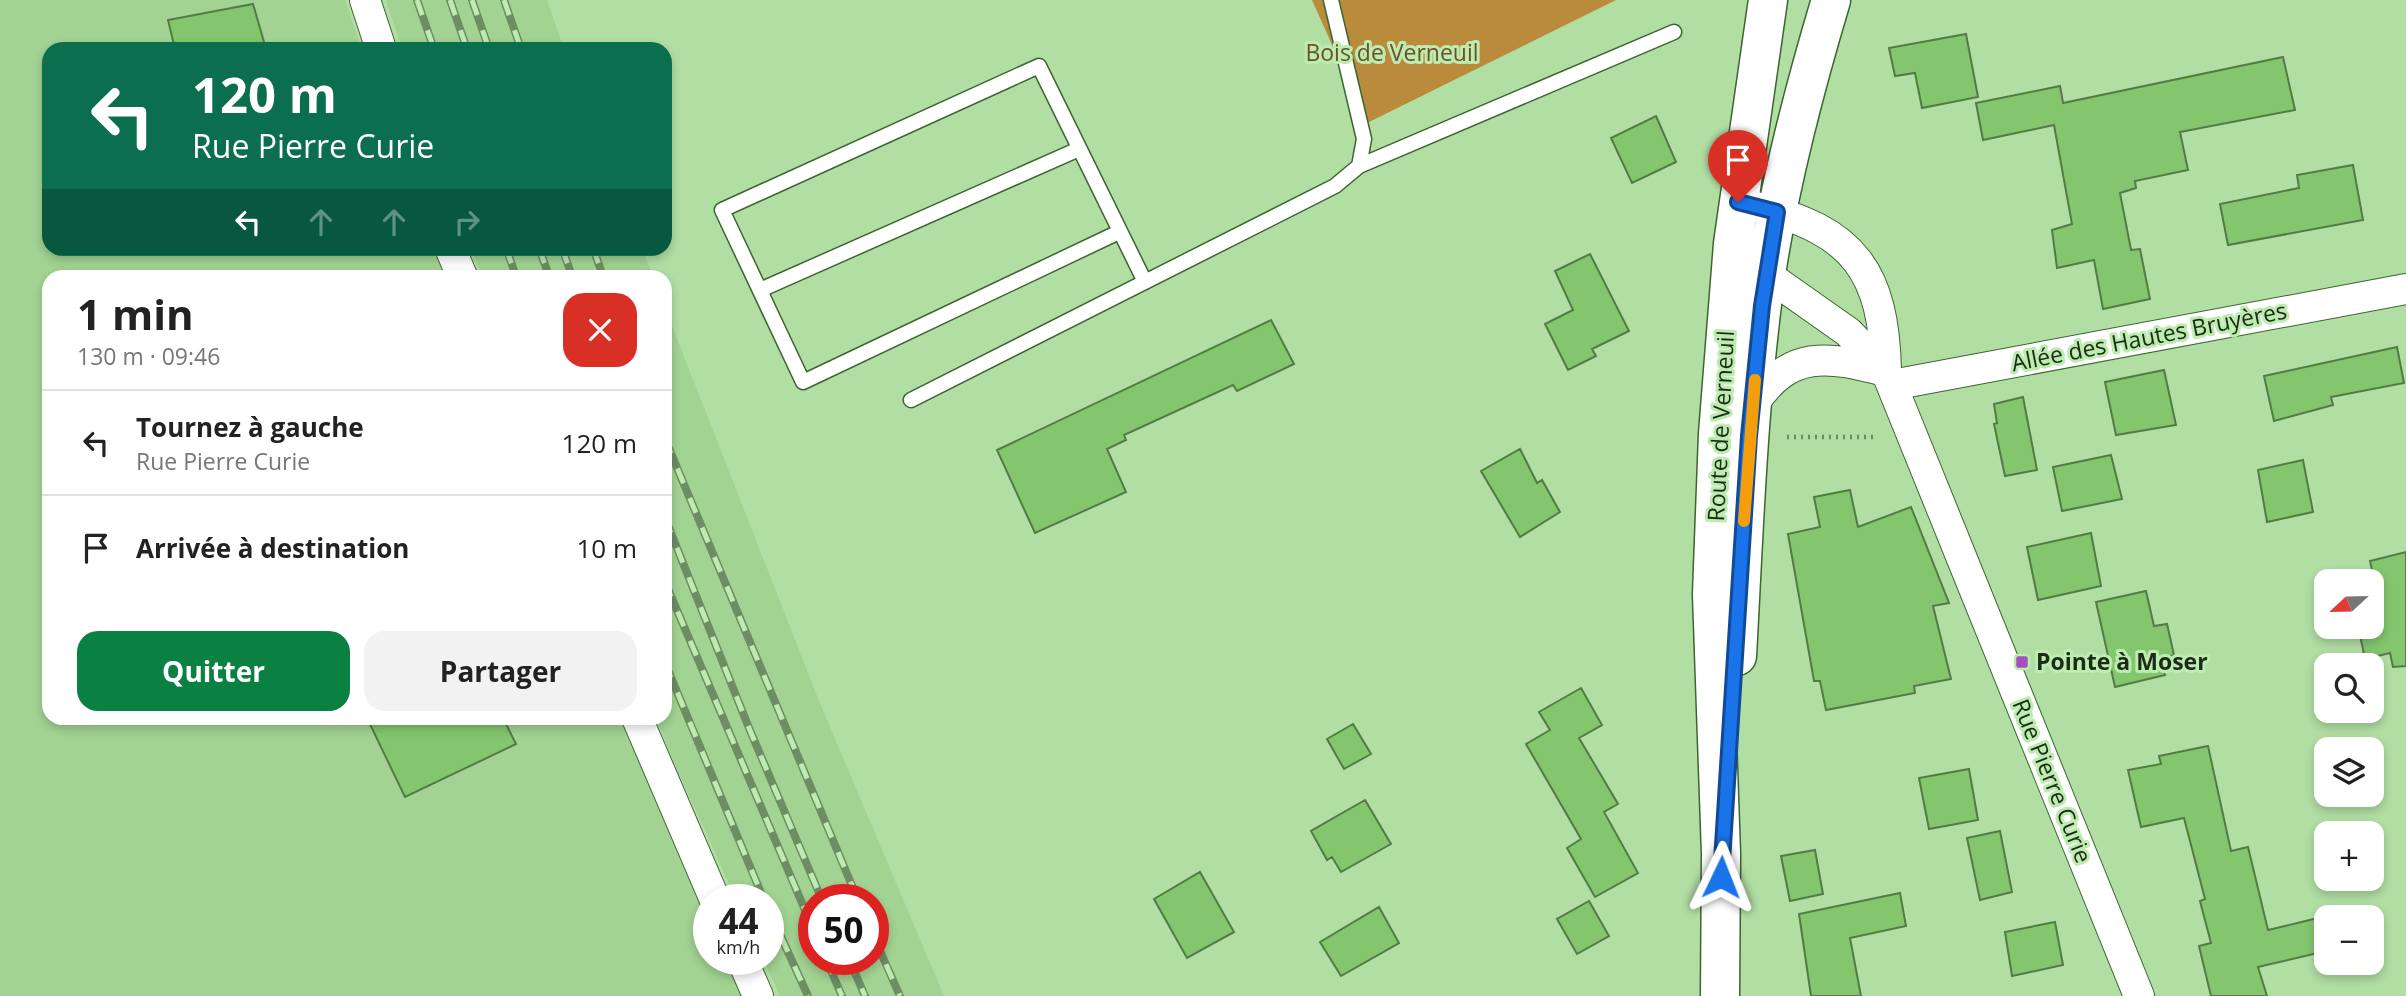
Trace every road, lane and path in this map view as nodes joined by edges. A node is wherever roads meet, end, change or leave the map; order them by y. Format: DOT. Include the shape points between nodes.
graph roads {
  1 [pos="365,0"];
  2 [pos="1331,0"];
  3 [pos="1768,0"];
  4 [pos="1831,0"];
  5 [pos="1674,32"];
  6 [pos="380,42"];
  7 [pos="1079,149"];
  8 [pos="1359,166"];
  9 [pos="1738,202"];
  10 [pos="1777,212"];
  11 [pos="1119,232"];
  12 [pos="1734,244"];
  13 [pos="1766,273"];
  14 [pos="1144,282"];
  15 [pos="2406,289"];
  16 [pos="760,290"];
  17 [pos="1889,378"];
  18 [pos="911,400"];
  19 [pos="1753,405"];
  20 [pos="1879,437"];
  21 [pos="1775,438"];
  22 [pos="640,725"];
  23 [pos="1721,854"];
  24 [pos="708,884"];
  25 [pos="749,975"];
  26 [pos="758,996"];
  27 [pos="1720,996"];
  28 [pos="2139,996"];
  1 -- 6 [label="street"];
  2 -- 8 [label="lane" via="1364,139"];
  3 -- 9 [label="main road, Route de Verneuil"];
  4 -- 10 [label="main road, Route de Verneuil"];
  5 -- 8 [label="lane"];
  7 -- 11 [label="lane"];
  7 -- 16 [label="lane"];
  7 -- 16 [label="lane" via="1039,66 722,210"];
  8 -- 14 [label="lane" via="1335,186"];
  9 -- 10 [label="street, Rue Pierre Curie"];
  9 -- 12 [label="main road, Route de Verneuil"];
  10 -- 13 [label="main road, Route de Verneuil"];
  10 -- 17 [label="street, Rue Pierre Curie" via="1843,243 1863,265 1878,300"];
  11 -- 14 [label="lane"];
  11 -- 16 [label="lane" via="803,382"];
  12 -- 13 [label="street, Rue Pierre Curie"];
  12 -- 23 [label="main road, Route de Verneuil" via="1718,434 1713,594"];
  13 -- 17 [label="street, Rue Pierre Curie" via="1848,332"];
  13 -- 19 [label="main road, Route de Verneuil"];
  14 -- 18 [label="lane"];
  15 -- 17 [label="street, Allée des Hautes Bruyères"];
  17 -- 19 [label="street" via="1846,361 1819,359 1791,366 1763,388"];
  17 -- 28 [label="street, Rue Pierre Curie"];
  19 -- 23 [label="main road, Route de Verneuil"];
  20 -- 21 [label="path"];
  22 -- 24 [label="street"];
  23 -- 27 [label="main road, Route de Verneuil"];
  25 -- 26 [label="street"];
}
